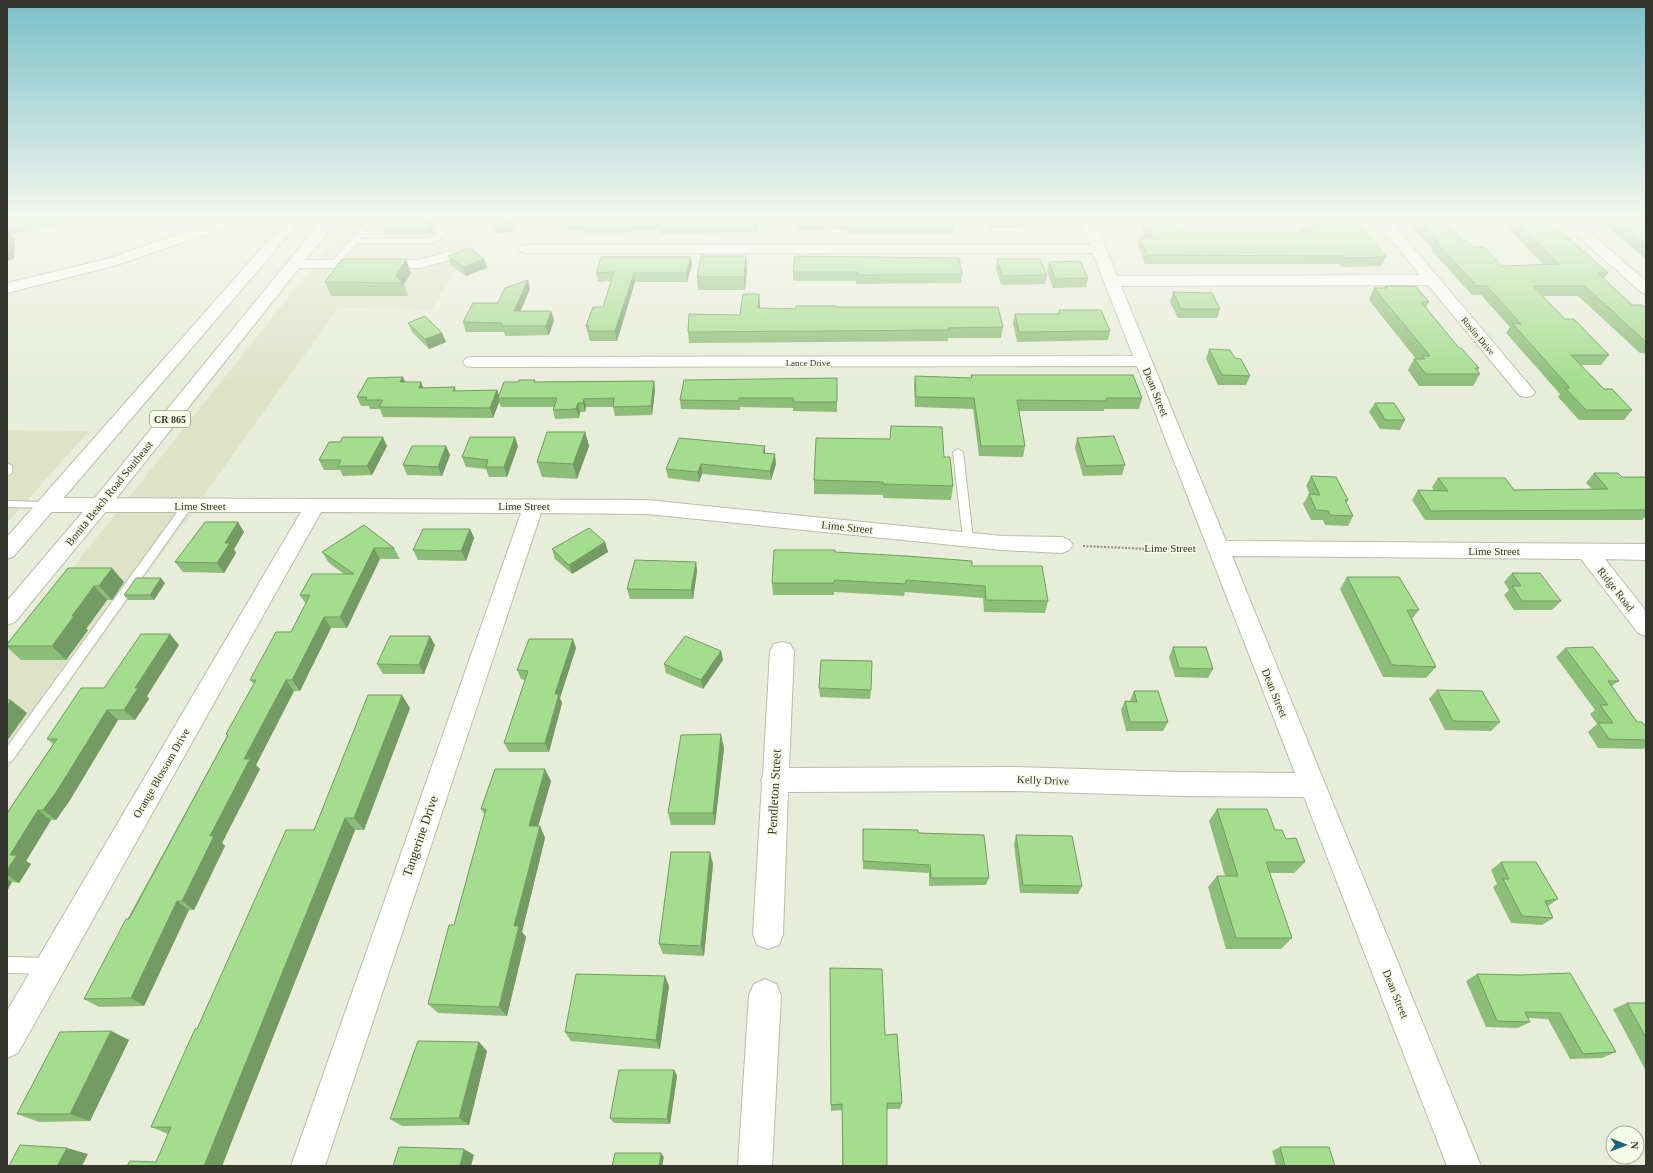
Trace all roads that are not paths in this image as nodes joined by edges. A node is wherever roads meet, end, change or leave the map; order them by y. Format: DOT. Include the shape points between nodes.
graph roads {
  1 [pos="65,274"];
  2 [pos="248,274"];
  3 [pos="265,274"];
  4 [pos="286,274"];
  5 [pos="1109,274"];
  6 [pos="1426,274"];
  7 [pos="1628,274"];
  8 [pos="1431,280"];
  9 [pos="1112,281"];
  10 [pos="7,288"];
  11 [pos="1646,289"];
  12 [pos="267,298"];
  13 [pos="1144,361"];
  14 [pos="472,362"];
  15 [pos="1526,392"];
  16 [pos="958,452"];
  17 [pos="7,466"];
  18 [pos="7,473"];
  19 [pos="7,504"];
  20 [pos="48,505"];
  21 [pos="100,505"];
  22 [pos="315,505"];
  23 [pos="186,506"];
  24 [pos="533,506"];
  25 [pos="968,539"];
  26 [pos="1062,545"];
  27 [pos="1217,548"];
  28 [pos="7,551"];
  29 [pos="1586,551"];
  30 [pos="1646,552"];
  31 [pos="7,616"];
  32 [pos="1646,627"];
  33 [pos="782,651"];
  34 [pos="7,757"];
  35 [pos="774,780"];
  36 [pos="1312,785"];
  37 [pos="768,934"];
  38 [pos="7,965"];
  39 [pos="50,966"];
  40 [pos="764,995"];
  41 [pos="7,1042"];
  42 [pos="308,1166"];
  43 [pos="755,1166"];
  44 [pos="1464,1166"];
  1 -- 10 [label="street"];
  2 -- 20 [label="street, CR 865"];
  3 -- 12 [label="street" via="263,276"];
  4 -- 12 [label="street, Bonita Beach Road Southeast / CR 865"];
  5 -- 9 [label="street, Dean Street"];
  6 -- 8 [label="street, Roslin Drive"];
  7 -- 11 [label="street"];
  8 -- 9 [label="street"];
  8 -- 15 [label="street, Roslin Drive"];
  9 -- 13 [label="street, Dean Street"];
  12 -- 21 [label="street, Bonita Beach Road Southeast / CR 865"];
  13 -- 14 [label="street, Lance Drive"];
  13 -- 27 [label="street, Dean Street"];
  16 -- 25 [label="lane"];
  17 -- 18 [label="lane"];
  19 -- 20 [label="lane"];
  20 -- 21 [label="street, Lime Street"];
  20 -- 28 [label="street, CR 865"];
  21 -- 23 [label="street, Lime Street"];
  21 -- 31 [label="street, Bonita Beach Road Southeast / CR 865"];
  22 -- 23 [label="street, Lime Street"];
  22 -- 24 [label="street, Lime Street"];
  22 -- 39 [label="street, Orange Blossom Drive"];
  23 -- 34 [label="lane"];
  24 -- 25 [label="street, Lime Street" via="648,507"];
  24 -- 42 [label="street, Tangerine Drive"];
  25 -- 26 [label="street, Lime Street"];
  27 -- 29 [label="street, Lime Street"];
  27 -- 36 [label="street, Dean Street"];
  29 -- 30 [label="street, Lime Street"];
  29 -- 32 [label="street, Ridge Road"];
  33 -- 35 [label="street, Pendleton Street"];
  35 -- 36 [label="street, Kelly Drive" via="1013,779"];
  35 -- 37 [label="street, Pendleton Street"];
  36 -- 44 [label="street, Dean Street"];
  38 -- 39 [label="lane"];
  39 -- 41 [label="street, Orange Blossom Drive"];
  40 -- 43 [label="street"];
}
